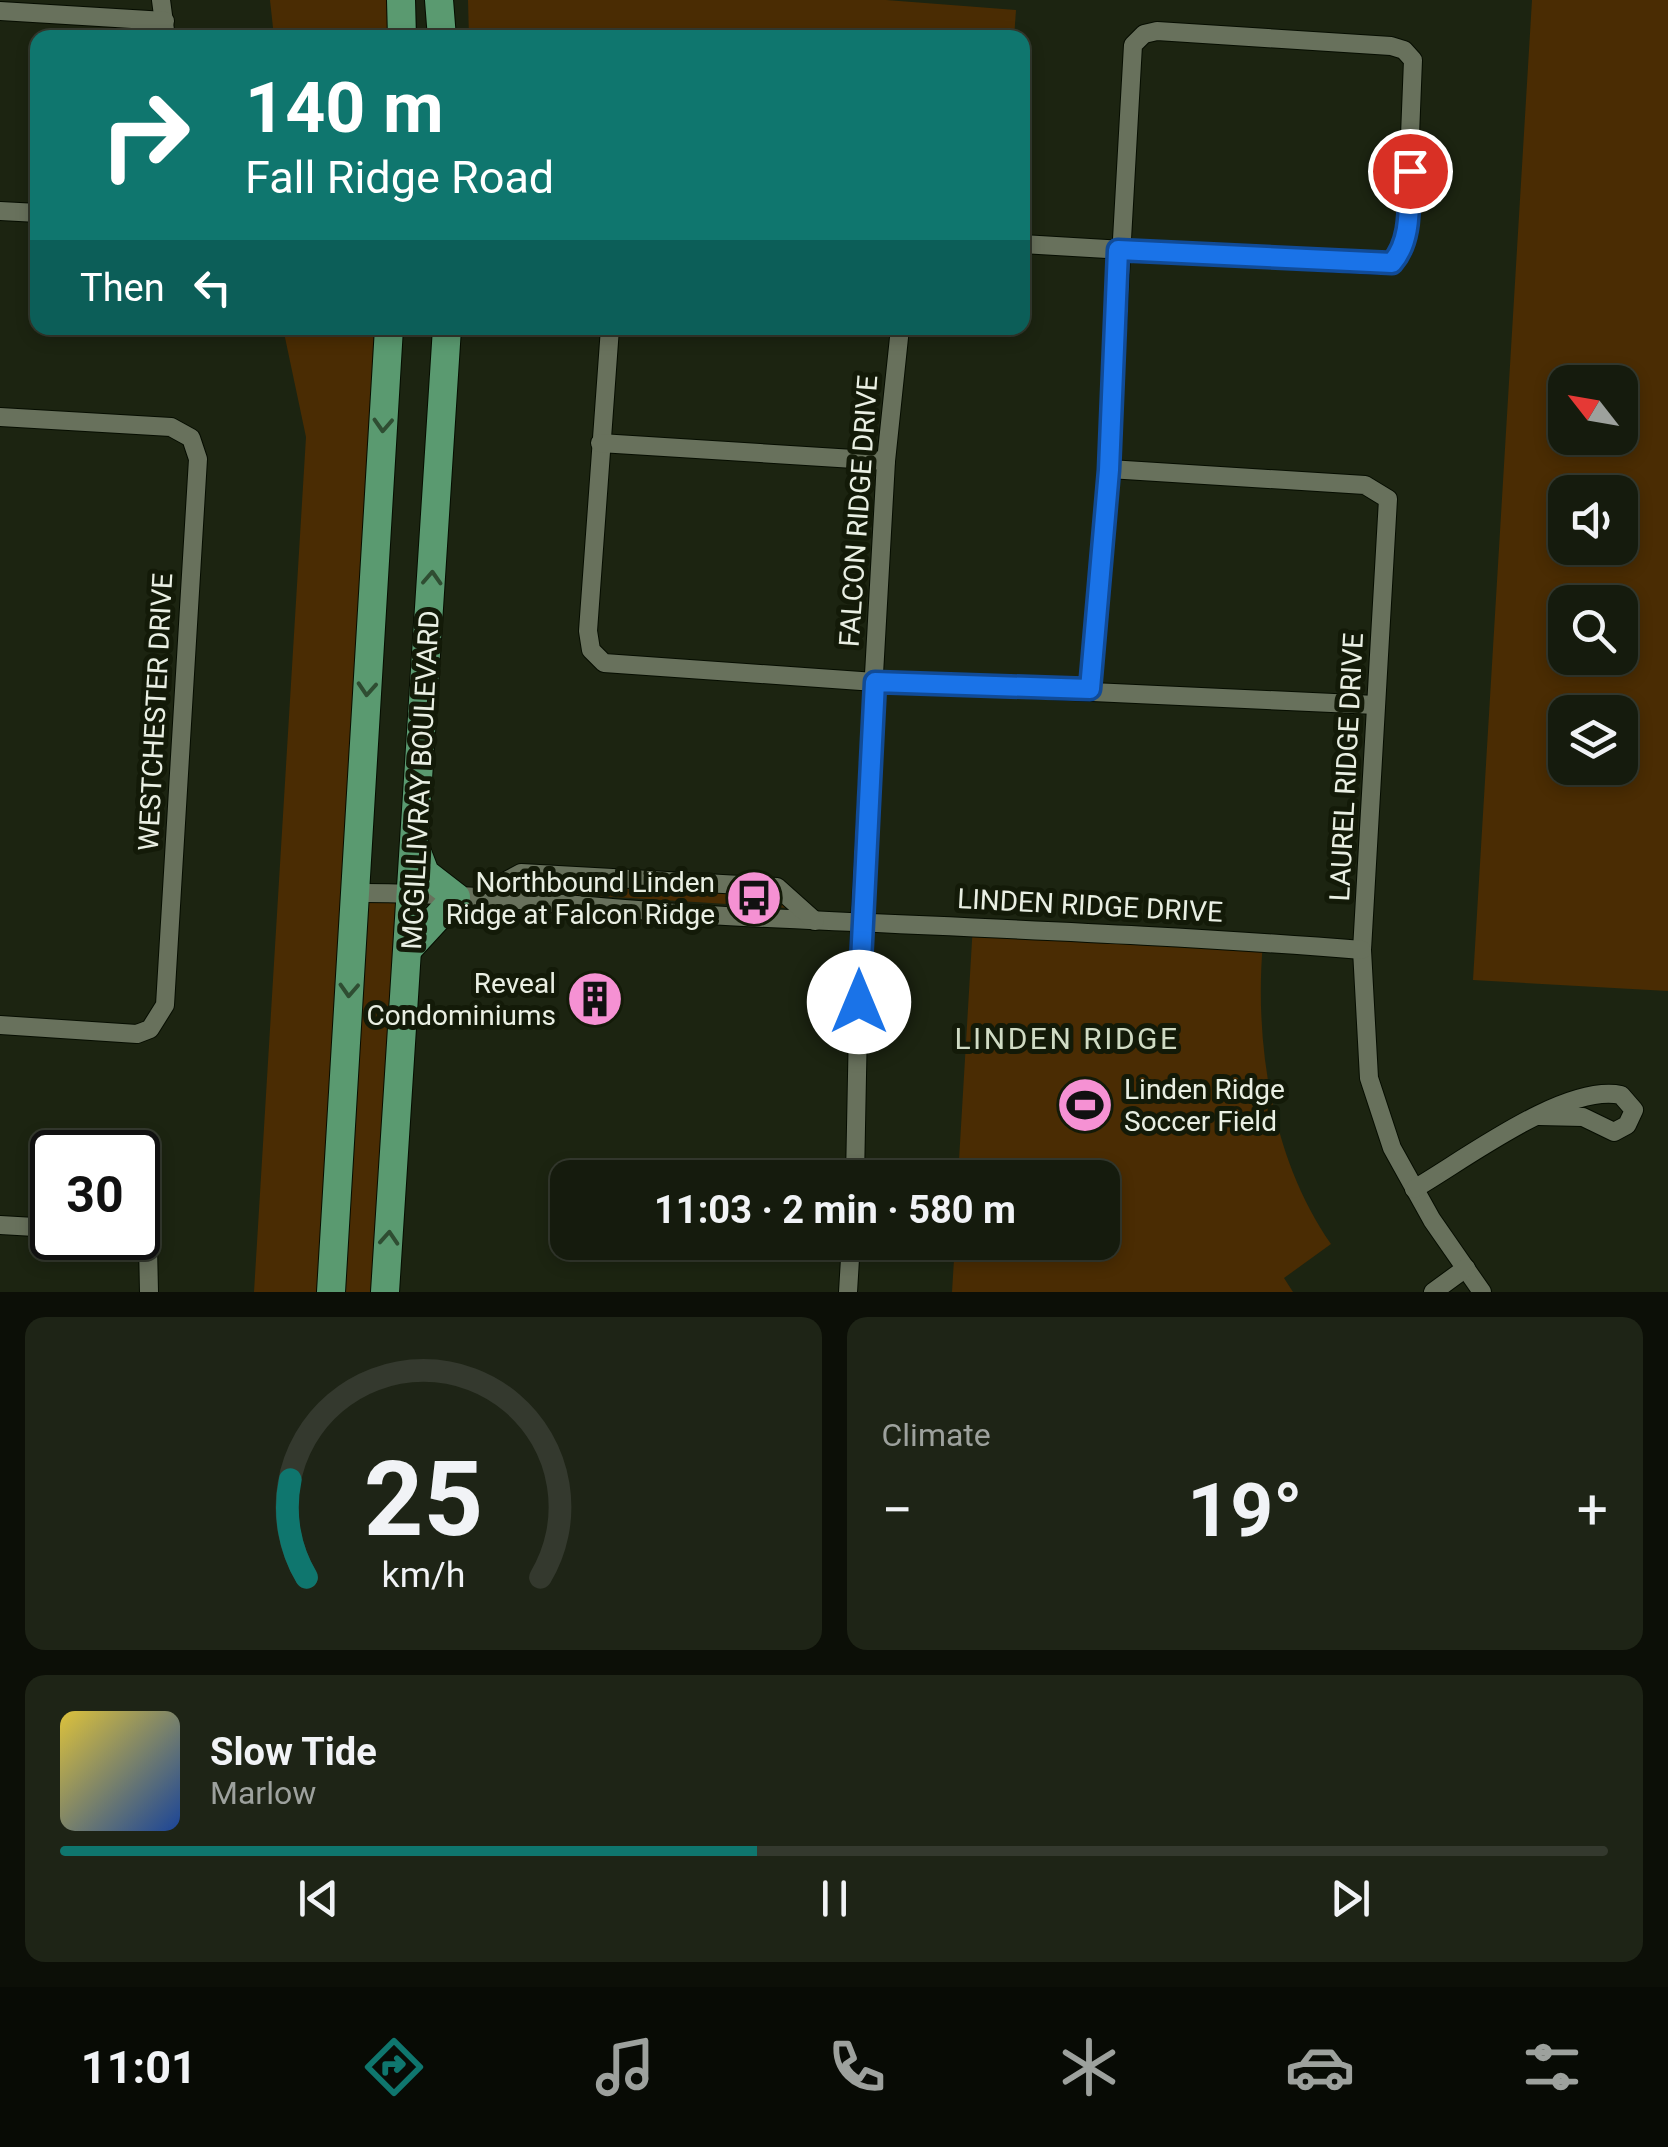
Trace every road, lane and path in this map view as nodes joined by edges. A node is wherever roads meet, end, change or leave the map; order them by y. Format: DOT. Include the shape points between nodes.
graph roads {
  1 [pos="162,0"];
  2 [pos="401,0"];
  3 [pos="439,0"];
  4 [pos="0,11"];
  5 [pos="166,29"];
  6 [pos="402,30"];
  7 [pos="441,30"];
  8 [pos="0,210"];
  9 [pos="30,212"];
  10 [pos="1030,244"];
  11 [pos="1118,250"];
  12 [pos="389,335"];
  13 [pos="447,335"];
  14 [pos="609,335"];
  15 [pos="899,335"];
  16 [pos="0,418"];
  17 [pos="600,443"];
  18 [pos="886,461"];
  19 [pos="1109,470"];
  20 [pos="875,682"];
  21 [pos="1090,689"];
  22 [pos="1376,705"];
  23 [pos="416,850"];
  24 [pos="414,892"];
  25 [pos="355,893"];
  26 [pos="464,898"];
  27 [pos="815,921"];
  28 [pos="860,924"];
  29 [pos="410,948"];
  30 [pos="1362,950"];
  31 [pos="0,1025"];
  32 [pos="1539,1116"];
  33 [pos="855,1160"];
  34 [pos="1414,1189"];
  35 [pos="0,1226"];
  36 [pos="30,1227"];
  37 [pos="148,1260"];
  38 [pos="850,1260"];
  39 [pos="1466,1268"];
  40 [pos="149,1292"];
  41 [pos="331,1292"];
  42 [pos="385,1292"];
  43 [pos="848,1292"];
  44 [pos="1434,1292"];
  45 [pos="1482,1292"];
  1 -- 5 [label="street"];
  2 -- 6 [label="main road"];
  3 -- 7 [label="main road"];
  4 -- 5 [label="street"];
  8 -- 9 [label="street"];
  10 -- 11 [label="street"];
  11 -- 11 [label="street" via="1392,263 1406,236 1413,60 1391,46 1144,34 1133,44 1129,63"];
  11 -- 19 [label="street"];
  12 -- 25 [label="main road, MCGILLIVRAY BOULEVARD, one-way"];
  23 -- 13 [label="main road, MCGILLIVRAY BOULEVARD, one-way"];
  14 -- 17 [label="street"];
  15 -- 18 [label="street, FALCON RIDGE DRIVE"];
  16 -- 31 [label="street, WESTCHESTER DRIVE" via="171,428 190,438 198,459 165,1005 150,1029 137,1034"];
  17 -- 18 [label="street"];
  17 -- 20 [label="street" via="588,631 591,650 604,663"];
  18 -- 20 [label="street, FALCON RIDGE DRIVE"];
  19 -- 21 [label="street"];
  19 -- 22 [label="street, LAUREL RIDGE DRIVE" via="1378,489 1388,498 1389,514"];
  20 -- 21 [label="street"];
  20 -- 28 [label="street, FALCON RIDGE DRIVE"];
  21 -- 22 [label="street"];
  22 -- 30 [label="street, LAUREL RIDGE DRIVE"];
  23 -- 24 [label="main road, MCGILLIVRAY BOULEVARD"];
  23 -- 26 [label="main road" via="425,873"];
  24 -- 25 [label="street, LINDEN RIDGE DRIVE"];
  24 -- 26 [label="street, LINDEN RIDGE DRIVE"];
  24 -- 29 [label="main road, MCGILLIVRAY BOULEVARD"];
  25 -- 41 [label="main road, MCGILLIVRAY BOULEVARD, one-way"];
  26 -- 27 [label="street, LINDEN RIDGE DRIVE"];
  26 -- 27 [label="street" via="521,873 777,887"];
  26 -- 29 [label="main road"];
  27 -- 28 [label="street, LINDEN RIDGE DRIVE"];
  28 -- 30 [label="street, LINDEN RIDGE DRIVE" via="972,924"];
  28 -- 33 [label="street, FALCON RIDGE DRIVE"];
  42 -- 29 [label="main road, MCGILLIVRAY BOULEVARD, one-way"];
  30 -- 34 [label="street, LAUREL RIDGE DRIVE" via="1369,1078"];
  32 -- 32 [label="street" via="1581,1097 1610,1093 1634,1106 1630,1121 1614,1132 1582,1117"];
  32 -- 34 [label="street"];
  34 -- 39 [label="street, LAUREL RIDGE DRIVE"];
  35 -- 36 [label="street"];
  37 -- 40 [label="street"];
  38 -- 43 [label="street"];
  39 -- 44 [label="street"];
  39 -- 45 [label="street, LAUREL RIDGE DRIVE"];
}
